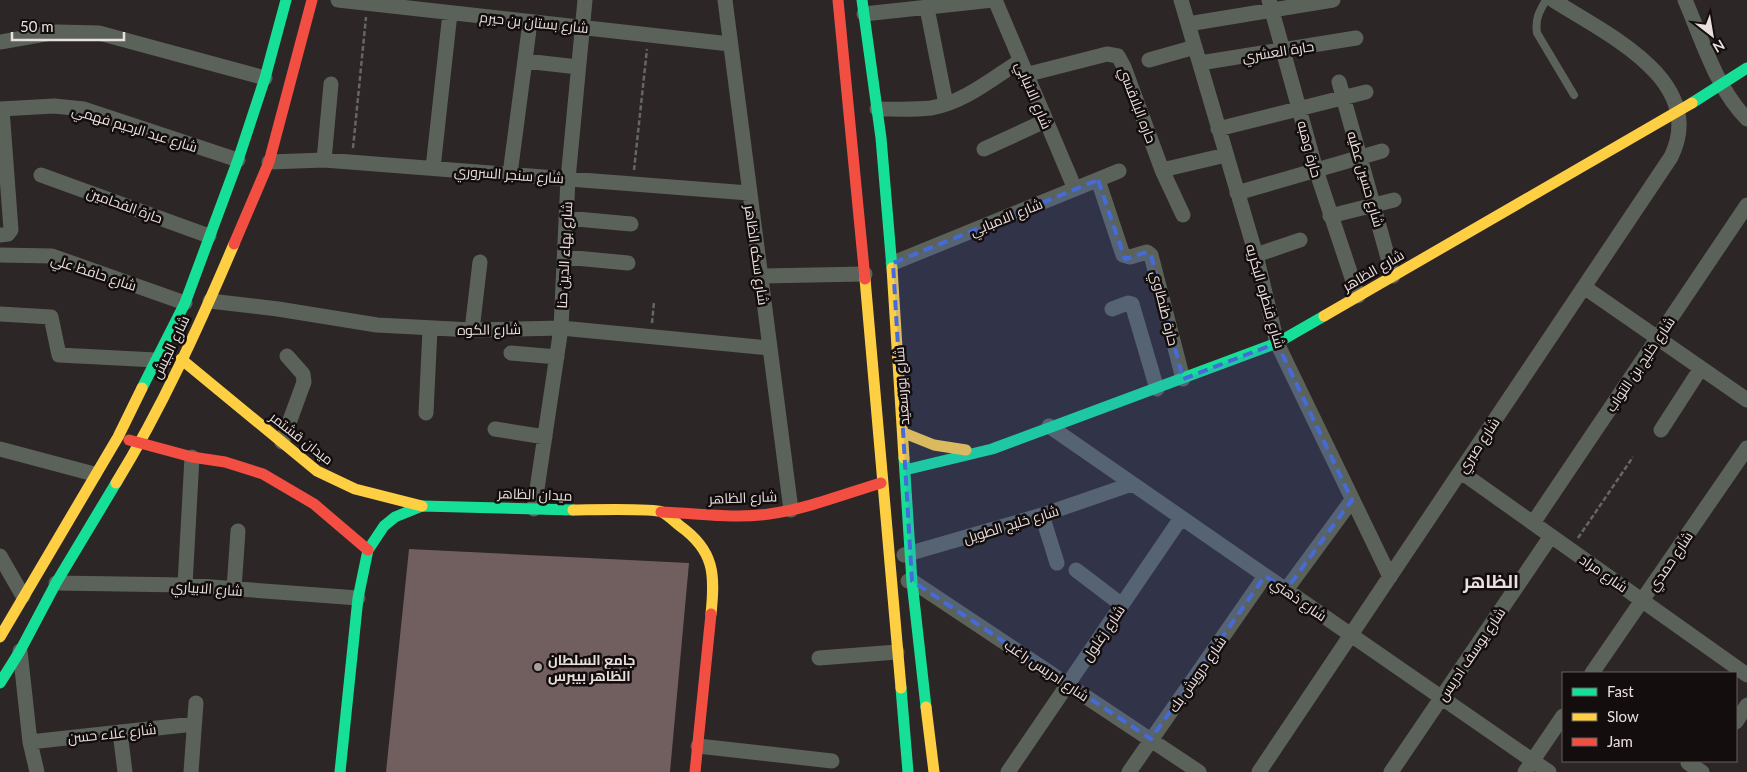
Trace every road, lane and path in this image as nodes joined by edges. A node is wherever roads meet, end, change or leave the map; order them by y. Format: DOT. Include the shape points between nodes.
graph roads {
  1 [pos="286,0"];
  2 [pos="312,0"];
  3 [pos="338,0"];
  4 [pos="585,0"];
  5 [pos="724,0"];
  6 [pos="838,0"];
  7 [pos="994,0"];
  8 [pos="1181,0"];
  9 [pos="1333,0"];
  10 [pos="1546,0"];
  11 [pos="1553,0"];
  12 [pos="1685,0"];
  13 [pos="368,3"];
  14 [pos="1271,5"];
  15 [pos="881,6"];
  16 [pos="863,7"];
  17 [pos="927,8"];
  18 [pos="451,9"];
  19 [pos="530,22"];
  20 [pos="1188,24"];
  21 [pos="582,27"];
  22 [pos="649,34"];
  23 [pos="1356,38"];
  24 [pos="0,42"];
  25 [pos="730,44"];
  26 [pos="1196,47"];
  27 [pos="1284,50"];
  28 [pos="1149,60"];
  29 [pos="525,61"];
  30 [pos="1200,63"];
  31 [pos="578,67"];
  32 [pos="1022,68"];
  33 [pos="1747,68"];
  34 [pos="265,78"];
  35 [pos="1338,82"];
  36 [pos="331,84"];
  37 [pos="1722,84"];
  38 [pos="1366,92"];
  39 [pos="1574,95"];
  40 [pos="1343,98"];
  41 [pos="946,104"];
  42 [pos="1,109"];
  43 [pos="877,109"];
  44 [pos="1300,109"];
  45 [pos="1677,112"];
  46 [pos="1747,118"];
  47 [pos="1045,121"];
  48 [pos="1218,130"];
  49 [pos="984,149"];
  50 [pos="1382,151"];
  51 [pos="1226,155"];
  52 [pos="1360,157"];
  53 [pos="238,160"];
  54 [pos="324,160"];
  55 [pos="269,162"];
  56 [pos="352,162"];
  57 [pos="433,168"];
  58 [pos="1162,170"];
  59 [pos="1316,170"];
  60 [pos="1119,171"];
  61 [pos="510,174"];
  62 [pos="41,175"];
  63 [pos="568,179"];
  64 [pos="1098,180"];
  65 [pos="632,184"];
  66 [pos="1075,190"];
  67 [pos="749,193"];
  68 [pos="1237,193"];
  69 [pos="1394,200"];
  70 [pos="1373,205"];
  71 [pos="1747,205"];
  72 [pos="1183,215"];
  73 [pos="1330,216"];
  74 [pos="566,218"];
  75 [pos="631,224"];
  76 [pos="0,235"];
  77 [pos="209,236"];
  78 [pos="1300,240"];
  79 [pos="0,255"];
  80 [pos="1256,255"];
  81 [pos="565,257"];
  82 [pos="480,262"];
  83 [pos="628,263"];
  84 [pos="892,263"];
  85 [pos="865,274"];
  86 [pos="760,276"];
  87 [pos="1393,276"];
  88 [pos="1584,287"];
  89 [pos="1358,296"];
  90 [pos="210,301"];
  91 [pos="654,302"];
  92 [pos="185,303"];
  93 [pos="1112,309"];
  94 [pos="0,314"];
  95 [pos="561,328"];
  96 [pos="430,329"];
  97 [pos="472,330"];
  98 [pos="650,337"];
  99 [pos="1658,338"];
  100 [pos="1277,342"];
  101 [pos="769,348"];
  102 [pos="510,354"];
  103 [pos="287,356"];
  104 [pos="557,357"];
  105 [pos="181,359"];
  106 [pos="156,360"];
  107 [pos="1702,368"];
  108 [pos="1183,379"];
  109 [pos="1157,389"];
  110 [pos="1747,400"];
  111 [pos="426,413"];
  112 [pos="1049,426"];
  113 [pos="495,429"];
  114 [pos="1660,430"];
  115 [pos="904,433"];
  116 [pos="118,437"];
  117 [pos="545,437"];
  118 [pos="141,442"];
  119 [pos="282,442"];
  120 [pos="1747,448"];
  121 [pos="0,449"];
  122 [pos="992,449"];
  123 [pos="192,457"];
  124 [pos="1633,457"];
  125 [pos="905,470"];
  126 [pos="1460,472"];
  127 [pos="94,474"];
  128 [pos="881,483"];
  129 [pos="1132,484"];
  130 [pos="1352,500"];
  131 [pos="422,506"];
  132 [pos="534,509"];
  133 [pos="791,510"];
  134 [pos="661,512"];
  135 [pos="1042,515"];
  136 [pos="1181,518"];
  137 [pos="1533,523"];
  138 [pos="238,531"];
  139 [pos="1551,536"];
  140 [pos="1570,549"];
  141 [pos="368,550"];
  142 [pos="910,555"];
  143 [pos="0,556"];
  144 [pos="888,556"];
  145 [pos="1057,563"];
  146 [pos="1076,570"];
  147 [pos="1265,576"];
  148 [pos="1390,576"];
  149 [pos="891,581"];
  150 [pos="912,581"];
  151 [pos="56,583"];
  152 [pos="186,586"];
  153 [pos="234,589"];
  154 [pos="1286,590"];
  155 [pos="23,596"];
  156 [pos="358,598"];
  157 [pos="1642,601"];
  158 [pos="1122,605"];
  159 [pos="1351,636"];
  160 [pos="0,637"];
  161 [pos="20,651"];
  162 [pos="897,652"];
  163 [pos="819,658"];
  164 [pos="1593,672"];
  165 [pos="1747,675"];
  166 [pos="0,683"];
  167 [pos="1068,684"];
  168 [pos="1442,698"];
  169 [pos="196,703"];
  170 [pos="1747,705"];
  171 [pos="1562,717"];
  172 [pos="1737,720"];
  173 [pos="194,724"];
  174 [pos="120,732"];
  175 [pos="1151,740"];
  176 [pos="30,742"];
  177 [pos="698,746"];
  178 [pos="832,761"];
  179 [pos="1688,763"];
  180 [pos="1529,766"];
  181 [pos="37,772"];
  182 [pos="125,772"];
  183 [pos="191,772"];
  184 [pos="340,772"];
  185 [pos="695,772"];
  186 [pos="908,772"];
  187 [pos="934,772"];
  188 [pos="1008,772"];
  189 [pos="1128,772"];
  190 [pos="1199,772"];
  191 [pos="1259,772"];
  192 [pos="1391,772"];
  193 [pos="1549,772"];
  194 [pos="1702,772"];
  1 -- 34 [label="main road, شارع الجيش"];
  2 -- 55 [label="main road, شارع الجيش"];
  3 -- 13 [label="street, شارع بستان بن حيرم"];
  4 -- 21 [label="street, شارع بهاء الدين حنا"];
  5 -- 25 [label="street, شارع سكه الظاهر"];
  6 -- 85 [label="main road, شارع بورسعيد"];
  7 -- 17 [label="street, شارع الانبابي"];
  7 -- 32 [label="street, شارع الانبابي"];
  8 -- 20 [label="street, شارع قنطره البكريه"];
  9 -- 14 [label="street"];
  10 -- 39 [label="lane" via="1538,15 1537,33"];
  11 -- 45 [label="street, شارع صبري" via="1636,53 1655,69 1669,89"];
  12 -- 37 [label="street"];
  13 -- 18 [label="street, شارع بستان بن حيرم"];
  13 -- 56 [label="path"];
  14 -- 20 [label="street"];
  14 -- 27 [label="street, حارة وهبه"];
  15 -- 16 [label="street, شارع الانبابي"];
  15 -- 17 [label="street, شارع الانبابي"];
  16 -- 43 [label="main road, شارع بورسعيد"];
  17 -- 41 [label="street"];
  18 -- 19 [label="street, شارع بستان بن حيرم"];
  18 -- 57 [label="street"];
  19 -- 21 [label="street, شارع بستان بن حيرم"];
  19 -- 29 [label="street"];
  20 -- 26 [label="street, شارع قنطره البكريه"];
  21 -- 22 [label="street, شارع بستان بن حيرم"];
  21 -- 31 [label="street, شارع بهاء الدين حنا"];
  22 -- 25 [label="street, شارع بستان بن حيرم"];
  22 -- 65 [label="path"];
  23 -- 27 [label="street, حارة العشري"];
  24 -- 34 [label="street" via="57,32 99,33"];
  25 -- 67 [label="street, شارع سكه الظاهر"];
  26 -- 28 [label="street"];
  26 -- 30 [label="street, شارع قنطره البكريه"];
  27 -- 30 [label="street, حارة العشري"];
  27 -- 44 [label="street, حارة وهبه"];
  29 -- 31 [label="street"];
  29 -- 61 [label="street"];
  30 -- 48 [label="street, شارع قنطره البكريه"];
  31 -- 63 [label="street, شارع بهاء الدين حنا"];
  32 -- 41 [label="street"];
  32 -- 47 [label="street, شارع الانبابي"];
  32 -- 58 [label="street, حاره البلاقسي" via="1107,54 1118,56"];
  33 -- 37 [label="main road, شارع الظاهر"];
  34 -- 53 [label="main road, شارع الجيش"];
  35 -- 40 [label="street, شارع حسين عطيه"];
  36 -- 54 [label="street"];
  37 -- 45 [label="main road, شارع الظاهر"];
  37 -- 46 [label="street"];
  38 -- 40 [label="street"];
  40 -- 44 [label="street"];
  40 -- 52 [label="street, شارع حسين عطيه"];
  41 -- 43 [label="street" via="932,108"];
  42 -- 53 [label="street, شارع عبد الرحيم فهمي" via="54,106 84,109"];
  42 -- 76 [label="street" via="11,230"];
  43 -- 84 [label="main road, شارع بورسعيد"];
  44 -- 48 [label="street"];
  44 -- 59 [label="street, حارة وهبه"];
  45 -- 87 [label="main road, شارع الظاهر"];
  45 -- 88 [label="street, شارع صبري" via="1680,127 1678,143 1671,157"];
  47 -- 49 [label="street"];
  47 -- 66 [label="street, شارع الانبابي"];
  48 -- 51 [label="street, شارع قنطره البكريه"];
  50 -- 52 [label="street"];
  51 -- 58 [label="street"];
  51 -- 68 [label="street, شارع قنطره البكريه"];
  52 -- 59 [label="street"];
  52 -- 70 [label="street, شارع حسين عطيه"];
  53 -- 77 [label="main road, شارع الجيش"];
  54 -- 55 [label="street, شارع سنجر السروري"];
  54 -- 56 [label="street, شارع سنجر السروري"];
  55 -- 90 [label="main road, شارع الجيش"];
  56 -- 57 [label="street, شارع سنجر السروري"];
  57 -- 61 [label="street, شارع سنجر السروري"];
  58 -- 72 [label="street, حاره البلاقسي"];
  59 -- 68 [label="street"];
  59 -- 73 [label="street, حارة وهبه"];
  60 -- 64 [label="street, شارع الامبابي"];
  61 -- 63 [label="street, شارع سنجر السروري"];
  62 -- 77 [label="street, حارة الفحامين"];
  63 -- 65 [label="street, شارع سنجر السروري"];
  63 -- 74 [label="street, شارع بهاء الدين حنا"];
  64 -- 66 [label="street, شارع الامبابي"];
  64 -- 108 [label="street, حارة طنطاوي" via="1123,254 1130,257 1147,252 1151,255"];
  65 -- 67 [label="street, شارع سنجر السروري"];
  66 -- 84 [label="street, شارع الامبابي"];
  67 -- 86 [label="street, شارع سكه الظاهر"];
  68 -- 80 [label="street, شارع قنطره البكريه"];
  69 -- 70 [label="street"];
  70 -- 73 [label="street"];
  70 -- 87 [label="street, شارع حسين عطيه"];
  71 -- 99 [label="street, شارع خليج بن التواب"];
  73 -- 89 [label="street, حارة وهبه"];
  74 -- 75 [label="street"];
  74 -- 81 [label="street, شارع بهاء الدين حنا"];
  77 -- 92 [label="main road, شارع الجيش"];
  78 -- 80 [label="street"];
  79 -- 92 [label="street, شارع حافظ علي" via="52,256"];
  80 -- 100 [label="street, شارع قنطره البكريه"];
  81 -- 83 [label="street"];
  81 -- 95 [label="street, شارع بهاء الدين حنا"];
  82 -- 97 [label="street"];
  84 -- 115 [label="main road, شارع بورسعيد"];
  85 -- 86 [label="street"];
  85 -- 128 [label="main road, شارع بورسعيد"];
  86 -- 101 [label="street, شارع سكه الظاهر"];
  87 -- 89 [label="main road, شارع الظاهر"];
  88 -- 99 [label="street"];
  88 -- 126 [label="street, شارع صبري"];
  89 -- 100 [label="main road, شارع الظاهر"];
  90 -- 96 [label="street, شارع الكوه" via="377,325"];
  90 -- 105 [label="main road, شارع الجيش"];
  91 -- 98 [label="path"];
  92 -- 106 [label="main road, شارع الجيش"];
  93 -- 109 [label="street" via="1132,304"];
  94 -- 106 [label="street" via="51,317 59,354"];
  95 -- 97 [label="street, شارع الكوه"];
  95 -- 98 [label="street, شارع الكوه"];
  95 -- 104 [label="street, شارع بهاء الدين حنا"];
  96 -- 97 [label="street, شارع الكوه"];
  96 -- 111 [label="street"];
  98 -- 101 [label="street, شارع الكوه"];
  99 -- 107 [label="street"];
  99 -- 137 [label="street, شارع خليج بن التواب"];
  100 -- 108 [label="main road, شارع الظاهر"];
  100 -- 130 [label="street, شارع قنطره البكريه"];
  101 -- 133 [label="street, شارع سكه الظاهر"];
  102 -- 104 [label="street"];
  103 -- 119 [label="street" via="302,374 304,382"];
  104 -- 117 [label="street, شارع بهاء الدين حنا"];
  105 -- 118 [label="main road, شارع الجيش"];
  105 -- 119 [label="main road, ميدان قشتمر"];
  106 -- 116 [label="main road, شارع الجيش"];
  107 -- 110 [label="street"];
  107 -- 114 [label="street"];
  108 -- 109 [label="main road, شارع الظاهر"];
  109 -- 112 [label="main road, شارع الظاهر"];
  112 -- 122 [label="main road, شارع الظاهر"];
  112 -- 129 [label="street, شارع ذهني"];
  113 -- 117 [label="street"];
  115 -- 122 [label="main road, شارع الظاهر" via="919,441 955,450"];
  115 -- 125 [label="main road, شارع بورسعيد"];
  116 -- 118 [label="main road"];
  116 -- 127 [label="main road, شارع الجيش"];
  117 -- 132 [label="street, شارع بهاء الدين حنا"];
  118 -- 123 [label="main road"];
  118 -- 151 [label="main road, شارع الجيش"];
  119 -- 131 [label="main road, ميدان قشتمر" via="317,470 352,490"];
  120 -- 157 [label="street, شارع حمدي"];
  121 -- 127 [label="street"];
  122 -- 125 [label="main road, شارع الظاهر"];
  123 -- 141 [label="main road" via="244,468 280,483 314,504"];
  123 -- 152 [label="street"];
  124 -- 140 [label="path"];
  125 -- 142 [label="main road, شارع بورسعيد"];
  126 -- 137 [label="street, شارع مراد"];
  126 -- 148 [label="street, شارع صبري"];
  127 -- 155 [label="main road, شارع الجيش"];
  128 -- 133 [label="main road, شارع الظاهر"];
  128 -- 144 [label="main road, شارع بورسعيد"];
  129 -- 135 [label="street, شارع خليج الطويل"];
  129 -- 136 [label="street, شارع ذهني"];
  130 -- 148 [label="street, شارع قنطره البكريه"];
  130 -- 154 [label="street"];
  131 -- 132 [label="main road, ميدان الظاهر"];
  131 -- 141 [label="main road, ميدان الظاهر" via="395,517 384,526"];
  132 -- 134 [label="main road, ميدان الظاهر"];
  133 -- 134 [label="main road, شارع الظاهر" via="744,516"];
  134 -- 177 [label="main road" via="694,536 708,557 713,575"];
  135 -- 142 [label="street, شارع خليج الطويل"];
  135 -- 145 [label="street"];
  136 -- 147 [label="street, شارع ذهني"];
  136 -- 158 [label="street, شارع زغلول"];
  137 -- 139 [label="street, شارع مراد"];
  138 -- 153 [label="street"];
  139 -- 140 [label="street, شارع مراد"];
  139 -- 168 [label="street, شارع يوسف ادريس"];
  140 -- 157 [label="street, شارع مراد"];
  141 -- 156 [label="main road, ميدان الظاهر"];
  142 -- 144 [label="street, شارع خليج الطويل"];
  142 -- 150 [label="main road, شارع بورسعيد"];
  143 -- 155 [label="street"];
  144 -- 149 [label="main road, شارع بورسعيد"];
  146 -- 158 [label="street"];
  147 -- 154 [label="street, شارع ذهني"];
  147 -- 175 [label="street, شارع درويش بك"];
  148 -- 159 [label="street, شارع صبري"];
  149 -- 150 [label="street"];
  149 -- 162 [label="main road, شارع بورسعيد"];
  150 -- 167 [label="street, شارع ادريس راغب"];
  150 -- 187 [label="main road, شارع بورسعيد"];
  151 -- 152 [label="street, شارع الابياري"];
  151 -- 161 [label="main road, شارع الجيش"];
  152 -- 153 [label="street, شارع الابياري"];
  153 -- 156 [label="street, شارع الابياري"];
  154 -- 159 [label="street, شارع ذهني"];
  155 -- 160 [label="main road, شارع الجيش"];
  156 -- 184 [label="main road, ميدان الظاهر"];
  157 -- 164 [label="street, شارع حمدي"];
  157 -- 165 [label="street, شارع مراد"];
  158 -- 167 [label="street, شارع زغلول"];
  159 -- 168 [label="street, شارع ذهني"];
  159 -- 191 [label="street, شارع صبري"];
  161 -- 166 [label="main road, شارع الجيش"];
  161 -- 176 [label="street"];
  162 -- 163 [label="street"];
  162 -- 186 [label="main road, شارع بورسعيد"];
  167 -- 175 [label="street, شارع ادريس راغب"];
  167 -- 188 [label="street, شارع زغلول"];
  168 -- 180 [label="street, شارع ذهني"];
  168 -- 192 [label="street, شارع يوسف ادريس"];
  169 -- 173 [label="street"];
  170 -- 172 [label="street"];
  171 -- 180 [label="street"];
  173 -- 174 [label="street, شارع علاء حسن"];
  173 -- 183 [label="street"];
  174 -- 176 [label="street, شارع علاء حسن"];
  174 -- 182 [label="street"];
  175 -- 189 [label="street, شارع درويش بك"];
  175 -- 190 [label="street, شارع ادريس راغب"];
  176 -- 181 [label="street"];
  177 -- 178 [label="street"];
  177 -- 185 [label="main road"];
  179 -- 194 [label="street"];
  180 -- 193 [label="street, شارع ذهني"];
}
